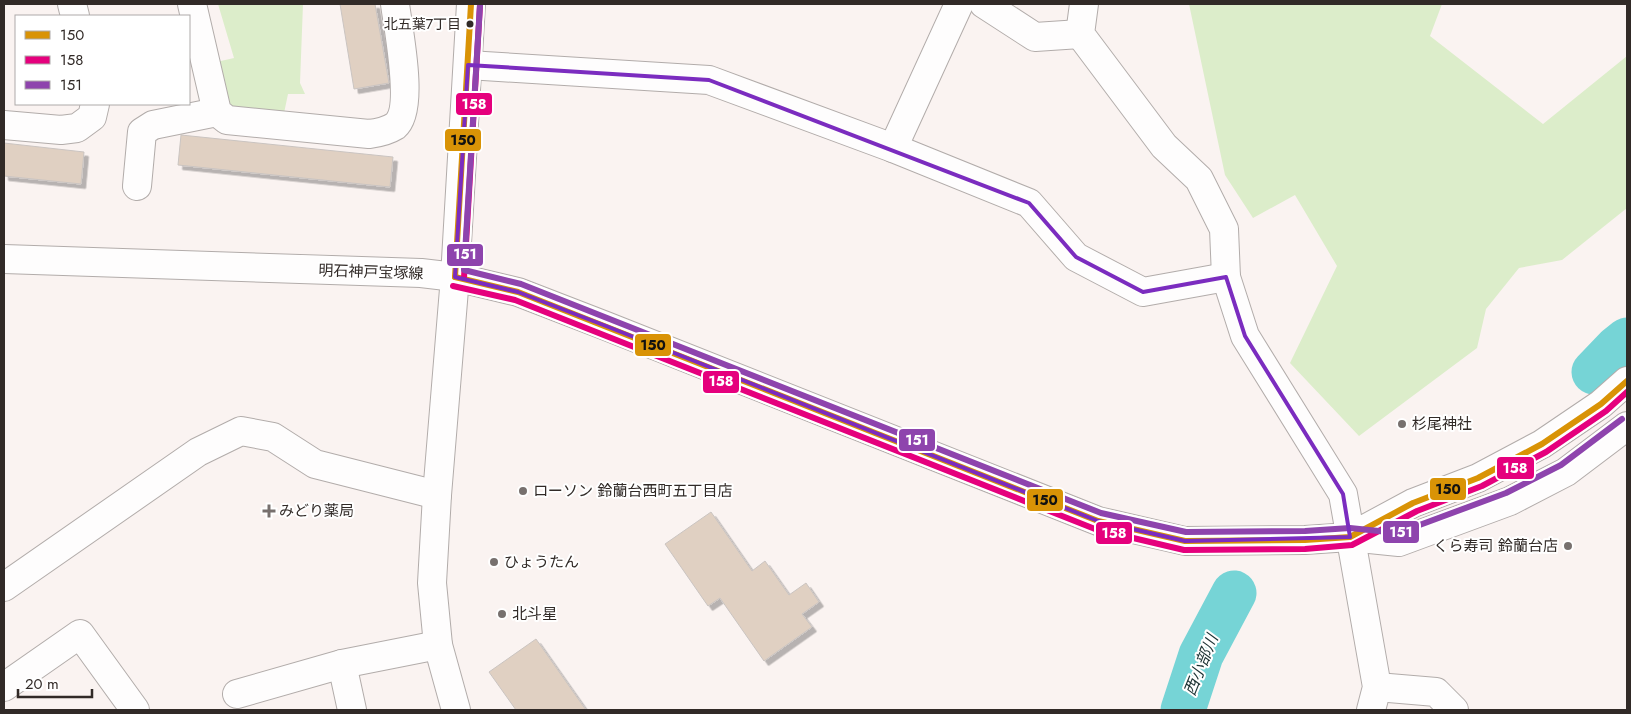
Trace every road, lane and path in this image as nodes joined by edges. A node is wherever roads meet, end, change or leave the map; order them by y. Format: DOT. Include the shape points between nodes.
graph roads {
  1 [pos="192,4"];
  2 [pos="395,4"];
  3 [pos="471,4"];
  4 [pos="958,4"];
  5 [pos="984,4"];
  6 [pos="1084,4"];
  7 [pos="1080,34"];
  8 [pos="468,65"];
  9 [pos="95,105"];
  10 [pos="217,112"];
  11 [pos="4,125"];
  12 [pos="893,148"];
  13 [pos="138,186"];
  14 [pos="4,259"];
  15 [pos="455,277"];
  16 [pos="1226,277"];
  17 [pos="1627,381"];
  18 [pos="1627,426"];
  19 [pos="436,495"];
  20 [pos="1350,536"];
  21 [pos="7,576"];
  22 [pos="438,645"];
  23 [pos="342,664"];
  24 [pos="4,687"];
  25 [pos="237,694"];
  26 [pos="1374,699"];
  27 [pos="135,710"];
  28 [pos="352,710"];
  29 [pos="456,710"];
  30 [pos="1454,710"];
  1 -- 10 [label="street"];
  2 -- 10 [label="street" via="405,85 404,108 396,125 369,134 227,120"];
  3 -- 8 [label="street"];
  4 -- 12 [label="street"];
  5 -- 7 [label="street" via="1035,37"];
  6 -- 7 [label="street"];
  7 -- 16 [label="street" via="1164,146 1199,179 1224,229"];
  8 -- 12 [label="street" via="709,80"];
  8 -- 15 [label="street"];
  9 -- 11 [label="street" via="92,117 77,128 61,130"];
  10 -- 13 [label="street" via="153,125 142,132"];
  12 -- 16 [label="street" via="1029,203 1076,257 1143,292"];
  14 -- 15 [label="street, 明石神戸宝塚線" via="421,273"];
  15 -- 19 [label="street"];
  15 -- 20 [label="street, 明石神戸宝塚線" via="518,292 1098,521 1185,541 1305,540"];
  16 -- 20 [label="street" via="1245,336 1343,494"];
  17 -- 20 [label="street, 明石神戸宝塚線" via="1601,404 1542,444 1478,478 1413,503"];
  18 -- 20 [label="street, 明石神戸宝塚線" via="1566,472 1510,501 1400,542"];
  19 -- 21 [label="street" via="315,464 273,436 241,431 198,452"];
  19 -- 22 [label="street" via="432,583"];
  20 -- 26 [label="street"];
  22 -- 23 [label="street"];
  22 -- 29 [label="street"];
  23 -- 25 [label="street"];
  23 -- 28 [label="street"];
  24 -- 27 [label="street" via="80,634"];
  26 -- 30 [label="street" via="1436,692"];
}
